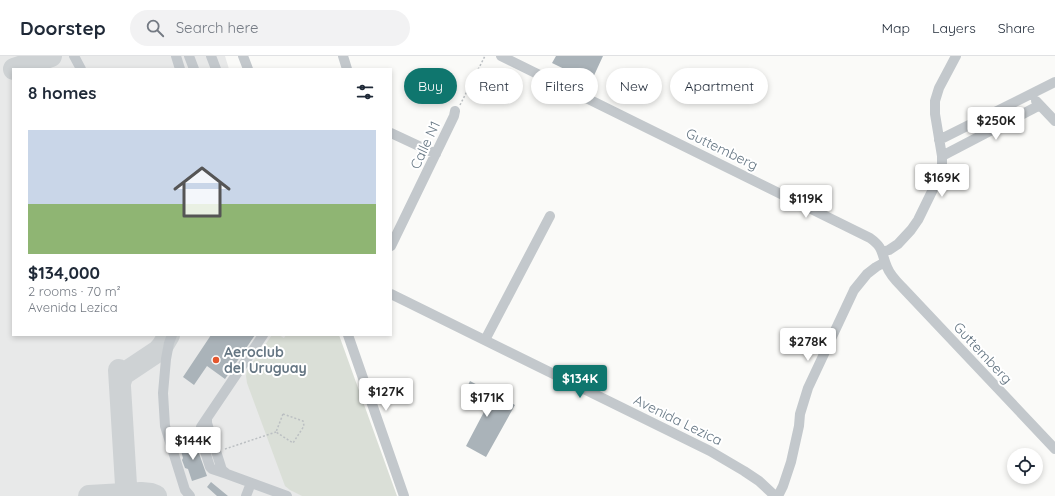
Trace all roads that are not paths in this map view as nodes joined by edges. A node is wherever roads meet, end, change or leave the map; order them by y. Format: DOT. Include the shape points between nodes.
graph roads {
  1 [pos="74,56"];
  2 [pos="176,56"];
  3 [pos="189,56"];
  4 [pos="211,56"];
  5 [pos="243,56"];
  6 [pos="344,56"];
  7 [pos="501,56"];
  8 [pos="956,56"];
  9 [pos="80,68"];
  10 [pos="180,68"];
  11 [pos="194,68"];
  12 [pos="216,68"];
  13 [pos="248,68"];
  14 [pos="347,68"];
  15 [pos="1055,82"];
  16 [pos="1030,95"];
  17 [pos="1040,105"];
  18 [pos="455,111"];
  19 [pos="1055,121"];
  20 [pos="392,133"];
  21 [pos="939,140"];
  22 [pos="436,154"];
  23 [pos="942,156"];
  24 [pos="550,216"];
  25 [pos="392,244"];
  26 [pos="882,252"];
  27 [pos="886,262"];
  28 [pos="392,294"];
  29 [pos="172,336"];
  30 [pos="263,336"];
  31 [pos="348,336"];
  32 [pos="485,340"];
  33 [pos="207,418"];
  34 [pos="1055,450"];
  35 [pos="226,474"];
  36 [pos="251,483"];
  37 [pos="190,496"];
  38 [pos="246,496"];
  39 [pos="287,496"];
  40 [pos="404,496"];
  41 [pos="776,496"];
  1 -- 9 [label="street"];
  2 -- 10 [label="street"];
  3 -- 11 [label="street"];
  4 -- 12 [label="street"];
  5 -- 13 [label="street"];
  6 -- 14 [label="street"];
  7 -- 26 [label="street, Guttemberg" via="858,231 876,242"];
  8 -- 21 [label="street" via="935,101"];
  15 -- 16 [label="street"];
  16 -- 17 [label="street"];
  16 -- 21 [label="street"];
  17 -- 19 [label="street"];
  17 -- 23 [label="street"];
  18 -- 22 [label="street, Calle N1"];
  20 -- 22 [label="street"];
  21 -- 23 [label="street"];
  22 -- 25 [label="street, Calle N1"];
  23 -- 26 [label="street" via="939,177 918,220 898,244"];
  24 -- 32 [label="street"];
  26 -- 27 [label="street, Guttemberg"];
  27 -- 34 [label="street, Guttemberg" via="890,273 902,287"];
  27 -- 41 [label="street" via="867,274 854,290 808,388 791,462 783,486"];
  28 -- 32 [label="street, Avenida Lezica"];
  29 -- 37 [label="street" via="166,359 163,392 165,426 185,490"];
  30 -- 33 [label="street"];
  31 -- 40 [label="street"];
  32 -- 41 [label="street, Avenida Lezica" via="730,462"];
  33 -- 35 [label="street" via="222,470"];
  33 -- 35 [label="street" via="201,427 200,436 210,467"];
  35 -- 36 [label="street"];
  36 -- 38 [label="street"];
  36 -- 39 [label="street"];
}
